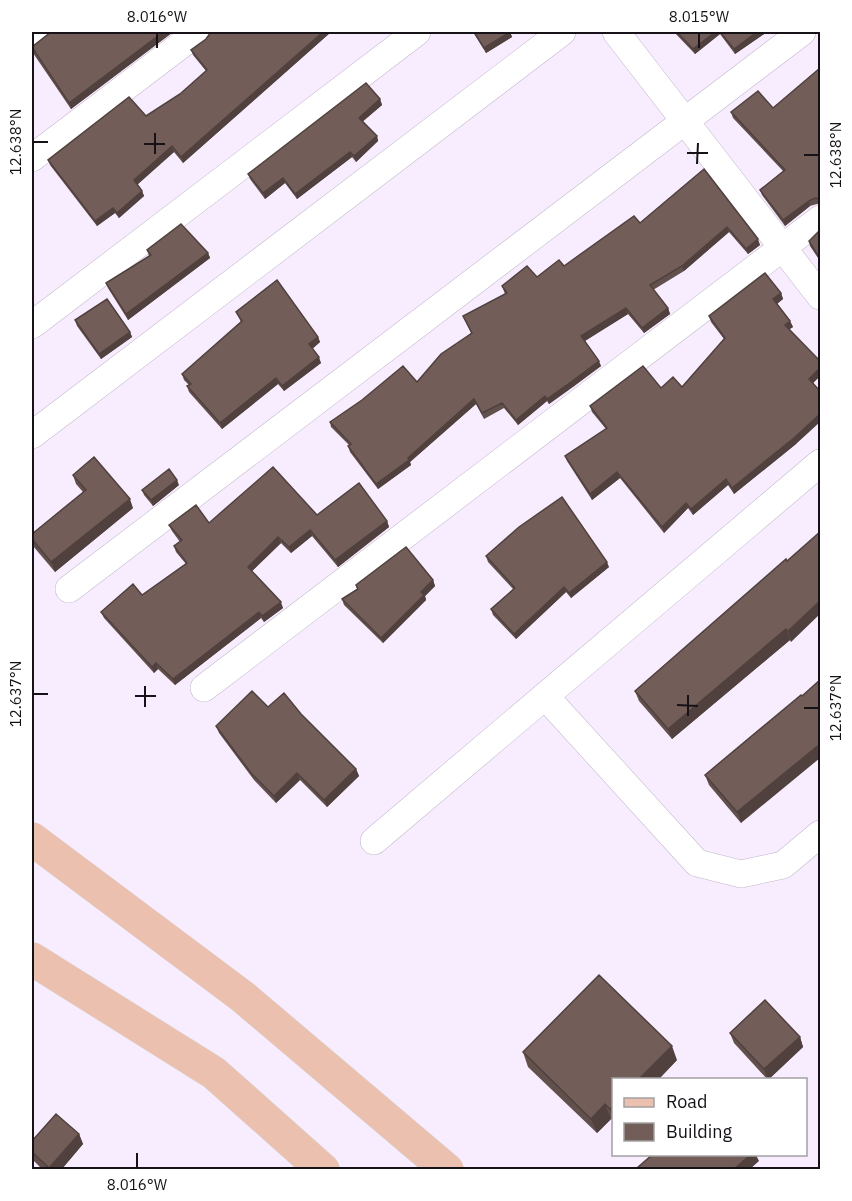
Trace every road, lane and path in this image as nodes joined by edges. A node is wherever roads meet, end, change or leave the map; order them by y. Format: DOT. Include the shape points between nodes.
graph roads {
  1 [pos="198,32"];
  2 [pos="417,32"];
  3 [pos="562,32"];
  4 [pos="616,32"];
  5 [pos="802,32"];
  6 [pos="685,120"];
  7 [pos="32,158"];
  8 [pos="820,219"];
  9 [pos="783,248"];
  10 [pos="820,296"];
  11 [pos="32,325"];
  12 [pos="32,435"];
  13 [pos="820,463"];
  14 [pos="69,589"];
  15 [pos="204,688"];
  16 [pos="545,696"];
  17 [pos="820,834"];
  18 [pos="32,839"];
  19 [pos="374,841"];
  20 [pos="32,959"];
  21 [pos="323,1170"];
  22 [pos="447,1170"];
  1 -- 7 [label="street"];
  2 -- 11 [label="street"];
  3 -- 12 [label="street"];
  4 -- 6 [label="street"];
  5 -- 6 [label="street"];
  6 -- 9 [label="street"];
  6 -- 14 [label="street"];
  8 -- 9 [label="street"];
  9 -- 10 [label="street"];
  9 -- 15 [label="street"];
  13 -- 16 [label="street"];
  16 -- 17 [label="street" via="697,863 741,874 783,865"];
  16 -- 19 [label="street"];
  18 -- 22 [label="main road" via="243,997"];
  20 -- 21 [label="main road" via="214,1073"];
}
